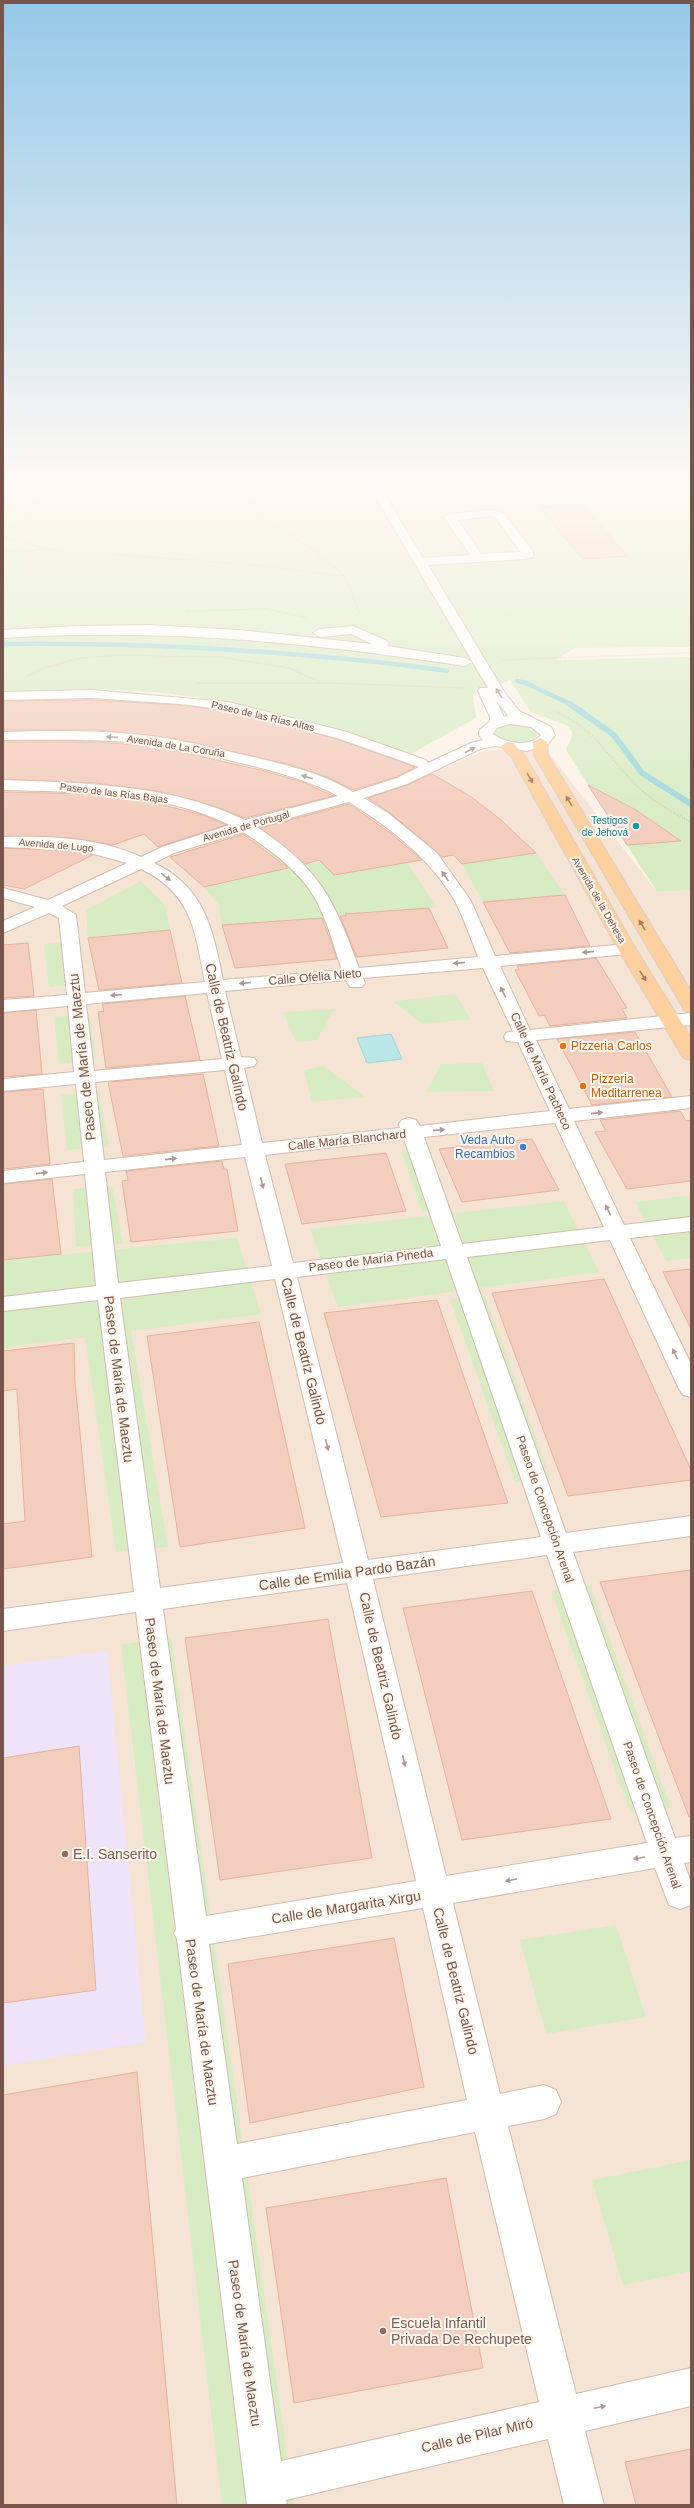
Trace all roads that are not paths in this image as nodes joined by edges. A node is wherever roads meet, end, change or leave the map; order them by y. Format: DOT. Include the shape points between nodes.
graph roads {
  1 [pos="426,596"];
  2 [pos="441,596"];
  3 [pos="3,634"];
  4 [pos="275,638"];
  5 [pos="394,650"];
  6 [pos="465,662"];
  7 [pos="3,696"];
  8 [pos="525,721"];
  9 [pos="492,725"];
  10 [pos="3,736"];
  11 [pos="540,742"];
  12 [pos="502,744"];
  13 [pos="421,763"];
  14 [pos="3,785"];
  15 [pos="347,795"];
  16 [pos="240,823"];
  17 [pos="3,842"];
  18 [pos="136,861"];
  19 [pos="3,893"];
  20 [pos="44,904"];
  21 [pos="3,918"];
  22 [pos="3,928"];
  23 [pos="627,949"];
  24 [pos="488,961"];
  25 [pos="354,978"];
  26 [pos="215,986"];
  27 [pos="76,999"];
  28 [pos="3,1006"];
  29 [pos="691,1006"];
  30 [pos="691,1019"];
  31 [pos="671,1021"];
  32 [pos="519,1036"];
  33 [pos="691,1054"];
  34 [pos="240,1063"];
  35 [pos="85,1077"];
  36 [pos="3,1085"];
  37 [pos="691,1102"];
  38 [pos="562,1116"];
  39 [pos="410,1128"];
  40 [pos="253,1151"];
  41 [pos="94,1168"];
  42 [pos="3,1177"];
  43 [pos="691,1224"];
  44 [pos="618,1232"];
  45 [pos="454,1250"];
  46 [pos="284,1271"];
  47 [pos="108,1291"];
  48 [pos="3,1304"];
  49 [pos="691,1389"];
  50 [pos="691,1526"];
  51 [pos="557,1543"];
  52 [pos="359,1572"];
  53 [pos="146,1600"];
  54 [pos="3,1620"];
  55 [pos="678,1851"];
  56 [pos="434,1893"];
  57 [pos="680,1895"];
  58 [pos="190,1933"];
  59 [pos="544,2102"];
  60 [pos="488,2113"];
  61 [pos="221,2166"];
  62 [pos="691,2387"];
  63 [pos="562,2416"];
  64 [pos="265,2495"];
  65 [pos="584,2505"];
  1 -- 6 [label="street, Avenida de la Dehesa"];
  8 -- 2 [label="street, one-way" via="514,714"];
  3 -- 4 [label="street" via="103,629 186,631"];
  4 -- 5 [label="street"];
  4 -- 5 [label="street" via="354,630"];
  5 -- 6 [label="street"];
  6 -- 9 [label="street, Avenida de la Dehesa" via="487,694 498,717"];
  7 -- 13 [label="street, Paseo de las Rías Altas" via="92,694 228,706 342,735"];
  8 -- 9 [label="street"];
  8 -- 11 [label="street" via="546,730 546,739"];
  9 -- 12 [label="street, Avenida de la Dehesa" via="486,735"];
  9 -- 13 [label="street, Avenida de Portugal"];
  15 -- 10 [label="street, Avenida de La Coruña, one-way" via="319,781 272,766 196,748 124,738"];
  11 -- 12 [label="street" via="526,746"];
  29 -- 11 [label="main road, one-way" via="541,755 538,749"];
  15 -- 12 [label="street, Avenida de Portugal, one-way" via="402,780 476,746"];
  12 -- 23 [label="main road, Avenida de la Dehesa, one-way" via="518,756"];
  13 -- 15 [label="street, Avenida de Portugal"];
  14 -- 16 [label="street, Paseo de las Rías Bajas" via="60,786 168,799"];
  15 -- 16 [label="street, Avenida de Portugal"];
  24 -- 15 [label="street, Calle de María Pacheco, one-way" via="463,901 431,856 382,816"];
  16 -- 18 [label="street, Avenida de Portugal"];
  16 -- 25 [label="street" via="296,865 315,886 326,905"];
  17 -- 18 [label="street, Avenida de Lugo" via="91,846"];
  18 -- 20 [label="street, Avenida de Portugal"];
  18 -- 26 [label="street, Calle de Beatriz Galindo, one-way" via="155,869 176,885 193,903 204,929"];
  19 -- 20 [label="street" via="16,894"];
  20 -- 21 [label="street, Avenida de Portugal"];
  20 -- 22 [label="street, Avenida de Portugal"];
  20 -- 27 [label="street, Paseo de María de Maeztu" via="67,915"];
  23 -- 24 [label="street, Calle Ofelia Nieto, one-way"];
  23 -- 31 [label="main road, Avenida de la Dehesa, one-way"];
  24 -- 25 [label="street, Calle Ofelia Nieto, one-way"];
  32 -- 24 [label="street, Calle de María Pacheco, one-way"];
  25 -- 26 [label="street, Calle Ofelia Nieto, one-way"];
  26 -- 27 [label="street, Calle Ofelia Nieto, one-way"];
  26 -- 34 [label="street, Calle de Beatriz Galindo"];
  27 -- 28 [label="street, Calle Ofelia Nieto"];
  27 -- 35 [label="street, Paseo de María de Maeztu"];
  30 -- 31 [label="street"];
  31 -- 32 [label="street"];
  31 -- 33 [label="main road, Avenida de la Dehesa"];
  32 -- 38 [label="street, Calle de María Pacheco"];
  34 -- 35 [label="street"];
  34 -- 40 [label="street, Calle de Beatriz Galindo"];
  35 -- 36 [label="street"];
  35 -- 41 [label="street, Paseo de María de Maeztu"];
  38 -- 37 [label="street, Calle María Blanchard, one-way"];
  39 -- 38 [label="street, Calle María Blanchard, one-way"];
  44 -- 38 [label="street, Calle de María Pacheco, one-way"];
  39 -- 40 [label="street, Calle María Blanchard"];
  39 -- 45 [label="street, Paseo de Concepción Arenal"];
  41 -- 40 [label="street, Calle María Blanchard, one-way"];
  40 -- 46 [label="street, Calle de Beatriz Galindo, one-way"];
  42 -- 41 [label="street, Calle María Blanchard, one-way"];
  41 -- 47 [label="street, Paseo de María de Maeztu"];
  43 -- 44 [label="street, Paseo de María Pineda"];
  44 -- 45 [label="street, Paseo de María Pineda"];
  49 -- 44 [label="street, Calle de María Pacheco, one-way"];
  45 -- 46 [label="street, Paseo de María Pineda"];
  45 -- 51 [label="street, Paseo de Concepción Arenal"];
  46 -- 47 [label="street, Paseo de María Pineda"];
  46 -- 52 [label="street, Calle de Beatriz Galindo, one-way"];
  47 -- 48 [label="street, Paseo de María Pineda"];
  47 -- 53 [label="street, Paseo de María de Maeztu"];
  50 -- 51 [label="street, Calle de Emilia Pardo Bazán"];
  51 -- 52 [label="street, Calle de Emilia Pardo Bazán"];
  51 -- 55 [label="street, Paseo de Concepción Arenal"];
  52 -- 53 [label="street, Calle de Emilia Pardo Bazán"];
  52 -- 56 [label="street, Calle de Beatriz Galindo, one-way"];
  53 -- 54 [label="street, Calle de Emilia Pardo Bazán"];
  53 -- 58 [label="street, Paseo de María de Maeztu"];
  55 -- 56 [label="street, Calle de Margarita Xirgu, one-way"];
  55 -- 57 [label="street, Paseo de Concepción Arenal"];
  56 -- 58 [label="street, Calle de Margarita Xirgu"];
  56 -- 60 [label="street, Calle de Beatriz Galindo"];
  58 -- 61 [label="street, Paseo de María de Maeztu"];
  59 -- 60 [label="street"];
  60 -- 61 [label="street"];
  60 -- 63 [label="street, Calle de Beatriz Galindo"];
  61 -- 64 [label="street, Paseo de María de Maeztu"];
  63 -- 62 [label="street, Calle de Pilar Miró, one-way"];
  63 -- 64 [label="street, Calle de Pilar Miró"];
  63 -- 65 [label="street, Calle de Beatriz Galindo"];
}
